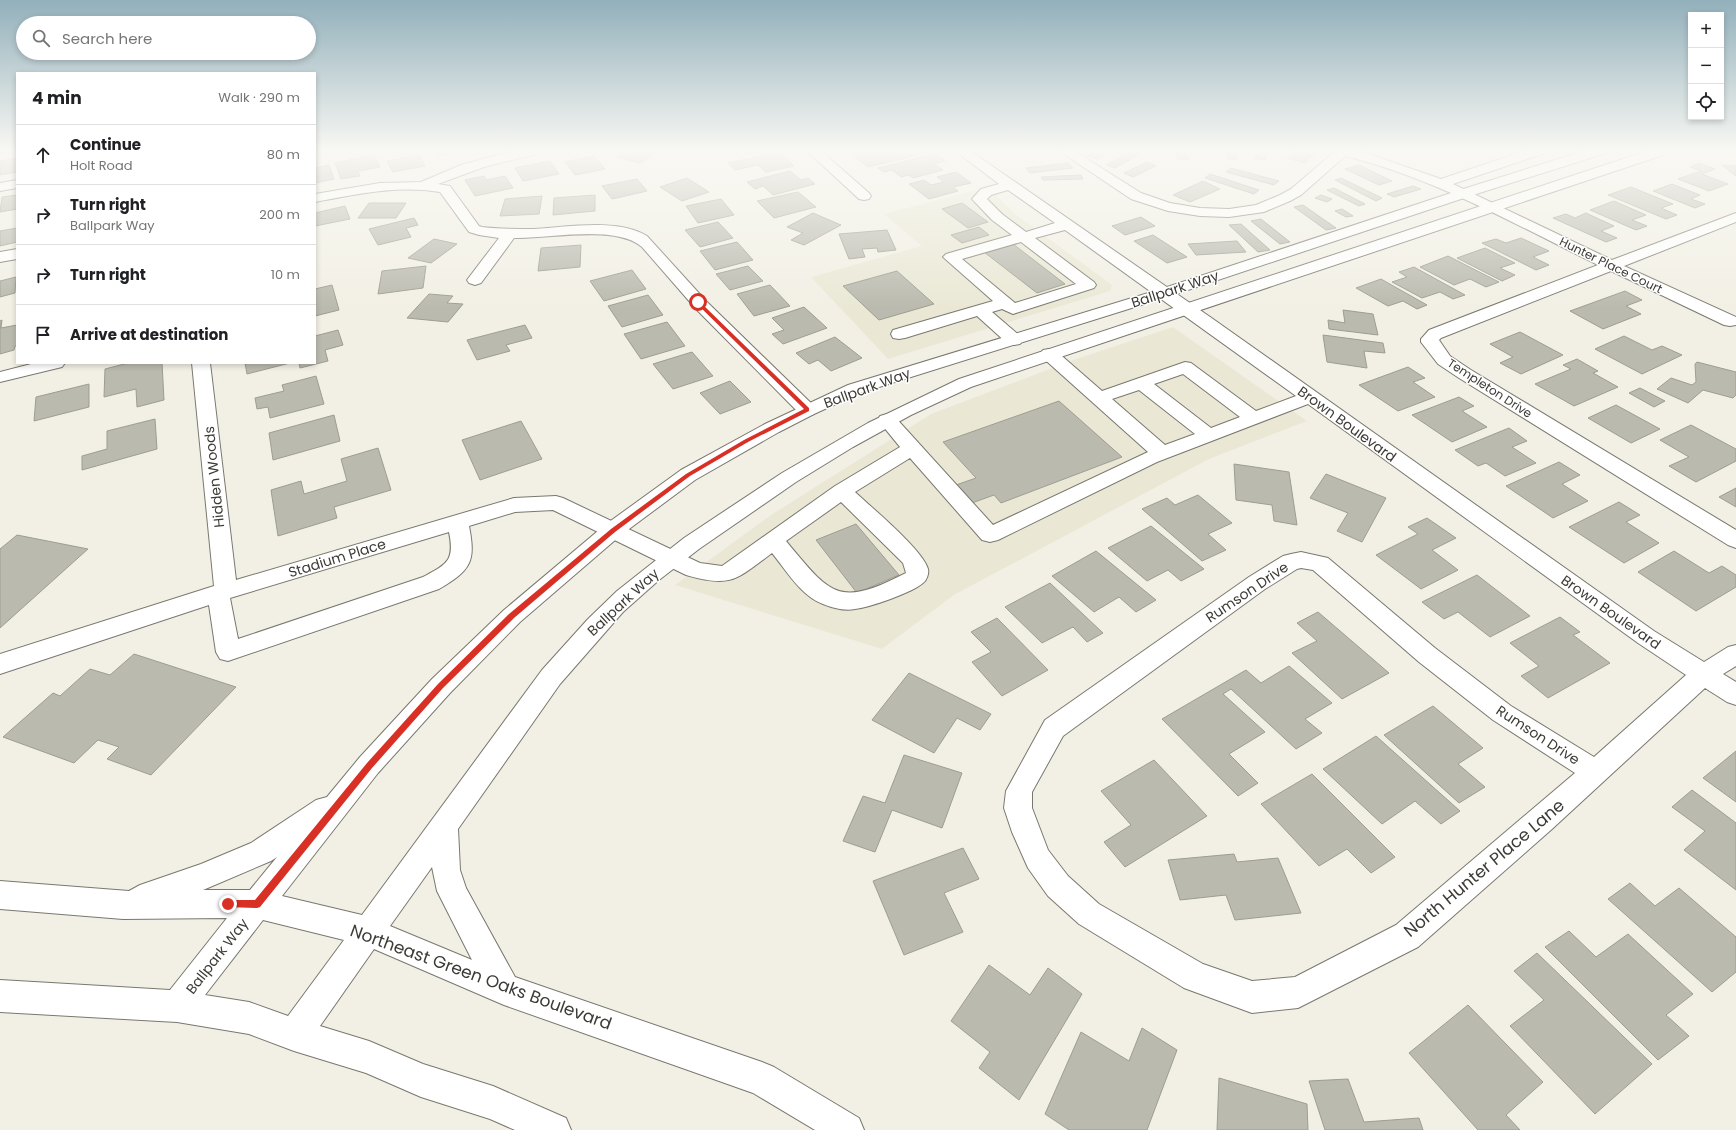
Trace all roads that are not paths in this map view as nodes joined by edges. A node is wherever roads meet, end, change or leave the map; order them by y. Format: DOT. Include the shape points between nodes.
graph roads {
  1 [pos="455,203"];
  2 [pos="983,203"];
  3 [pos="1035,203"];
  4 [pos="1156,203"];
  5 [pos="1274,203"];
  6 [pos="1436,203"];
  7 [pos="1484,203"];
  8 [pos="1509,203"];
  9 [pos="1494,208"];
  10 [pos="1736,217"];
  11 [pos="1066,225"];
  12 [pos="510,233"];
  13 [pos="1022,237"];
  14 [pos="16,254"];
  15 [pos="0,258"];
  16 [pos="1611,266"];
  17 [pos="475,280"];
  18 [pos="1164,293"];
  19 [pos="1005,303"];
  20 [pos="1186,309"];
  21 [pos="980,310"];
  22 [pos="1730,321"];
  23 [pos="899,334"];
  24 [pos="1014,340"];
  25 [pos="1049,354"];
  26 [pos="52,364"];
  27 [pos="202,364"];
  28 [pos="0,377"];
  29 [pos="1141,382"];
  30 [pos="1310,397"];
  31 [pos="1098,398"];
  32 [pos="807,410"];
  33 [pos="1254,418"];
  34 [pos="887,420"];
  35 [pos="1208,435"];
  36 [pos="913,448"];
  37 [pos="1156,456"];
  38 [pos="842,491"];
  39 [pos="458,522"];
  40 [pos="613,530"];
  41 [pos="773,540"];
  42 [pos="1736,540"];
  43 [pos="670,558"];
  44 [pos="222,592"];
  45 [pos="1736,654"];
  46 [pos="0,664"];
  47 [pos="1703,675"];
  48 [pos="1736,695"];
  49 [pos="1595,772"];
  50 [pos="344,797"];
  51 [pos="444,827"];
  52 [pos="1038,859"];
  53 [pos="0,895"];
  54 [pos="257,904"];
  55 [pos="123,905"];
  56 [pos="369,932"];
  57 [pos="504,989"];
  58 [pos="0,996"];
  59 [pos="178,1006"];
  60 [pos="294,1035"];
  61 [pos="554,1130"];
  62 [pos="847,1130"];
  1 -- 12 [label="street" via="474,229 489,233"];
  2 -- 13 [label="street"];
  3 -- 11 [label="street, Brown Boulevard"];
  4 -- 5 [label="street" via="1200,212 1229,213 1259,209"];
  6 -- 18 [label="street, Ballpark Way"];
  7 -- 9 [label="street, Hunter Place Court"];
  8 -- 9 [label="street, Ballpark Way"];
  9 -- 16 [label="street, Hunter Place Court"];
  9 -- 20 [label="street, Ballpark Way"];
  10 -- 16 [label="street, Templeton Drive"];
  11 -- 13 [label="street"];
  11 -- 18 [label="street, Brown Boulevard"];
  12 -- 17 [label="street"];
  12 -- 32 [label="street" via="616,232 641,238 698,302"];
  13 -- 19 [label="street" via="951,257"];
  13 -- 19 [label="street" via="1088,285 1012,309"];
  14 -- 15 [label="street"];
  16 -- 22 [label="street, Hunter Place Court"];
  16 -- 42 [label="street, Templeton Drive" via="1434,334 1430,342 1444,360 1465,374"];
  18 -- 20 [label="street, Brown Boulevard"];
  18 -- 24 [label="street, Ballpark Way"];
  19 -- 21 [label="street"];
  20 -- 25 [label="street, Ballpark Way"];
  20 -- 30 [label="street, Brown Boulevard"];
  21 -- 23 [label="street"];
  21 -- 24 [label="street"];
  24 -- 32 [label="street, Ballpark Way" via="854,389"];
  25 -- 31 [label="street"];
  25 -- 34 [label="street, Ballpark Way" via="965,383"];
  26 -- 28 [label="street"];
  27 -- 44 [label="street, Hidden Woods"];
  29 -- 31 [label="street"];
  29 -- 33 [label="street" via="1185,367"];
  29 -- 35 [label="street"];
  30 -- 33 [label="street"];
  30 -- 47 [label="street, Brown Boulevard" via="1646,638"];
  31 -- 37 [label="street"];
  32 -- 40 [label="street, Ballpark Way" via="746,441 688,475"];
  33 -- 35 [label="street"];
  34 -- 36 [label="street"];
  34 -- 43 [label="street, Ballpark Way" via="773,486"];
  35 -- 37 [label="street"];
  36 -- 37 [label="street" via="990,535"];
  36 -- 38 [label="street, Stadium Place"];
  38 -- 41 [label="street, Stadium Place"];
  38 -- 41 [label="street" via="912,559 917,570 916,577 864,599 848,602 834,600 818,592"];
  39 -- 40 [label="street, Stadium Place" via="514,505 556,503"];
  39 -- 44 [label="street, Stadium Place"];
  39 -- 44 [label="street, Hidden Woods" via="462,553 458,564 447,574 431,583 228,652"];
  40 -- 43 [label="street, Stadium Place"];
  40 -- 50 [label="street, Ballpark Way" via="512,616 441,686 369,765"];
  41 -- 43 [label="street, Stadium Place" via="734,570 723,574 709,574"];
  43 -- 51 [label="street, Ballpark Way" via="587,635 551,677"];
  44 -- 46 [label="street, Stadium Place"];
  45 -- 47 [label="street, North Hunter Place Lane"];
  47 -- 48 [label="street, Brown Boulevard"];
  47 -- 49 [label="street, North Hunter Place Lane"];
  49 -- 52 [label="street, North Hunter Place Lane" via="1407,936 1298,992 1252,997 1195,977 1089,914 1058,886"];
  49 -- 52 [label="street, Rumson Drive" via="1502,713 1427,655 1320,564 1301,560 1290,562 1258,582 1054,728 1019,791 1018,808"];
  50 -- 54 [label="street, Ballpark Way"];
  50 -- 55 [label="street" via="261,852 205,876"];
  51 -- 56 [label="street, Ballpark Way"];
  51 -- 57 [label="street" via="446,870 452,891"];
  53 -- 55 [label="street, Northeast Green Oaks Boulevard"];
  54 -- 55 [label="street, Northeast Green Oaks Boulevard"];
  54 -- 56 [label="street, Northeast Green Oaks Boulevard"];
  54 -- 59 [label="street, Ballpark Way"];
  56 -- 57 [label="street, Northeast Green Oaks Boulevard"];
  56 -- 60 [label="street, Ballpark Way"];
  57 -- 62 [label="street, Northeast Green Oaks Boulevard" via="762,1079"];
  58 -- 59 [label="street"];
  59 -- 60 [label="street" via="249,1018"];
  60 -- 61 [label="street" via="369,1057 422,1080 493,1103"];
}
